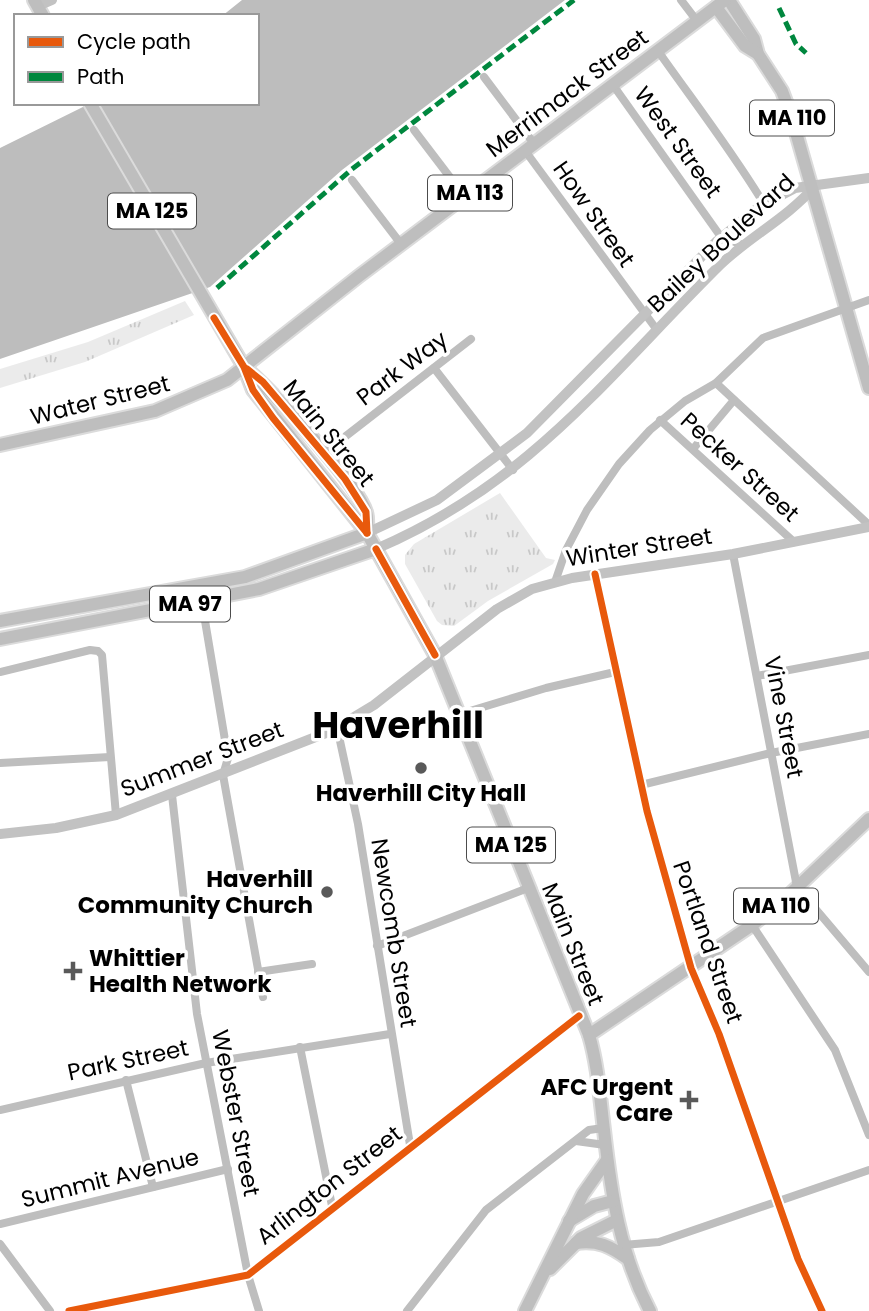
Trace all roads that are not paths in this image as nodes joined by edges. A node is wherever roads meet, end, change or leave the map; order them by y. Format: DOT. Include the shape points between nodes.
graph roads {
  1 [pos="52,0"];
  2 [pos="681,0"];
  3 [pos="723,2"];
  4 [pos="38,7"];
  5 [pos="697,21"];
  6 [pos="658,51"];
  7 [pos="484,77"];
  8 [pos="613,85"];
  9 [pos="91,105"];
  10 [pos="414,130"];
  11 [pos="530,148"];
  12 [pos="869,178"];
  13 [pos="352,180"];
  14 [pos="814,187"];
  15 [pos="464,197"];
  16 [pos="764,204"];
  17 [pos="721,237"];
  18 [pos="401,244"];
  19 [pos="743,245"];
  20 [pos="869,300"];
  21 [pos="846,306"];
  22 [pos="644,316"];
  23 [pos="657,330"];
  24 [pos="471,339"];
  25 [pos="244,367"];
  26 [pos="433,368"];
  27 [pos="716,383"];
  28 [pos="869,388"];
  29 [pos="734,400"];
  30 [pos="660,421"];
  31 [pos="0,445"];
  32 [pos="693,449"];
  33 [pos="324,453"];
  34 [pos="498,454"];
  35 [pos="513,470"];
  36 [pos="869,526"];
  37 [pos="367,533"];
  38 [pos="794,542"];
  39 [pos="376,549"];
  40 [pos="733,554"];
  41 [pos="595,574"];
  42 [pos="555,582"];
  43 [pos="199,585"];
  44 [pos="201,602"];
  45 [pos="0,620"];
  46 [pos="3,638"];
  47 [pos="435,655"];
  48 [pos="869,655"];
  49 [pos="615,672"];
  50 [pos="0,673"];
  51 [pos="757,676"];
  52 [pos="460,714"];
  53 [pos="337,727"];
  54 [pos="869,734"];
  55 [pos="771,753"];
  56 [pos="110,757"];
  57 [pos="0,763"];
  58 [pos="223,775"];
  59 [pos="641,785"];
  60 [pos="172,795"];
  61 [pos="116,815"];
  62 [pos="867,824"];
  63 [pos="0,835"];
  64 [pos="797,887"];
  65 [pos="528,888"];
  66 [pos="752,925"];
  67 [pos="377,946"];
  68 [pos="312,964"];
  69 [pos="691,968"];
  70 [pos="258,972"];
  71 [pos="869,972"];
  72 [pos="263,997"];
  73 [pos="579,1016"];
  74 [pos="390,1034"];
  75 [pos="589,1035"];
  76 [pos="300,1047"];
  77 [pos="206,1063"];
  78 [pos="126,1080"];
  79 [pos="0,1110"];
  80 [pos="603,1128"];
  81 [pos="869,1135"];
  82 [pos="576,1141"];
  83 [pos="605,1145"];
  84 [pos="410,1146"];
  85 [pos="607,1160"];
  86 [pos="228,1169"];
  87 [pos="869,1170"];
  88 [pos="153,1187"];
  89 [pos="613,1201"];
  90 [pos="776,1202"];
  91 [pos="332,1206"];
  92 [pos="617,1220"];
  93 [pos="569,1221"];
  94 [pos="0,1224"];
  95 [pos="0,1244"];
  96 [pos="576,1244"];
  97 [pos="623,1245"];
  98 [pos="628,1259"];
  99 [pos="547,1272"];
  100 [pos="248,1275"];
  101 [pos="411,1309"];
  102 [pos="50,1311"];
  103 [pos="69,1311"];
  104 [pos="259,1311"];
  105 [pos="525,1311"];
  106 [pos="650,1311"];
  107 [pos="822,1311"];
  1 -- 4 [label="main road"];
  2 -- 5 [label="street"];
  3 -- 5 [label="main road, Merrimack Street / MA 113"];
  3 -- 14 [label="main road, MA 110" via="745,46 758,54 787,102"];
  5 -- 6 [label="main road, Merrimack Street / MA 113"];
  6 -- 8 [label="main road, Merrimack Street / MA 113"];
  6 -- 16 [label="street" via="711,128 723,138"];
  7 -- 11 [label="street, How Street"];
  8 -- 11 [label="main road, Merrimack Street / MA 113"];
  8 -- 17 [label="street, West Street"];
  9 -- 25 [label="main road, MA 125"];
  10 -- 15 [label="street"];
  11 -- 15 [label="main road, Merrimack Street / MA 113"];
  11 -- 22 [label="street, How Street"];
  12 -- 14 [label="main road"];
  13 -- 18 [label="street"];
  14 -- 16 [label="main road, Bailey Boulevard" via="795,188"];
  14 -- 19 [label="main road, Bailey Boulevard"];
  14 -- 21 [label="main road, MA 110"];
  15 -- 18 [label="main road, Merrimack Street / MA 113"];
  16 -- 17 [label="main road, Bailey Boulevard"];
  17 -- 19 [label="street"];
  17 -- 22 [label="main road, Bailey Boulevard"];
  18 -- 25 [label="main road, Merrimack Street / MA 113"];
  19 -- 23 [label="main road, Bailey Boulevard"];
  20 -- 21 [label="street"];
  21 -- 27 [label="street" via="763,338"];
  21 -- 28 [label="main road, MA 110"];
  22 -- 23 [label="street, How Street"];
  22 -- 34 [label="main road, Bailey Boulevard" via="545,416"];
  23 -- 35 [label="main road, Bailey Boulevard" via="563,427"];
  24 -- 26 [label="street, Park Way"];
  25 -- 31 [label="main road, Water Street / MA 113" via="210,389 155,411"];
  25 -- 33 [label="main road, Main Street / MA 125" via="263,382"];
  25 -- 37 [label="main road, Main Street / MA 125" via="253,390 273,418"];
  26 -- 33 [label="street, Park Way"];
  26 -- 34 [label="street"];
  27 -- 29 [label="street"];
  27 -- 30 [label="street"];
  29 -- 32 [label="street"];
  29 -- 36 [label="street"];
  30 -- 32 [label="street, Pecker Street"];
  30 -- 42 [label="street" via="619,464 587,510"];
  32 -- 38 [label="street, Pecker Street"];
  33 -- 37 [label="main road, Main Street / MA 125" via="366,512"];
  34 -- 35 [label="street"];
  34 -- 37 [label="main road, Bailey Boulevard" via="437,500"];
  35 -- 39 [label="main road, Bailey Boulevard" via="448,514"];
  36 -- 38 [label="main road, Winter Street"];
  37 -- 39 [label="main road, Main Street"];
  37 -- 43 [label="main road, MA 97" via="245,577"];
  38 -- 40 [label="main road, Winter Street"];
  39 -- 44 [label="main road, MA 97" via="259,589"];
  39 -- 47 [label="main road, Main Street"];
  40 -- 41 [label="main road, Winter Street"];
  40 -- 51 [label="street, Vine Street"];
  41 -- 42 [label="main road, Winter Street"];
  41 -- 49 [label="street, Portland Street"];
  42 -- 47 [label="main road, Winter Street" via="511,599"];
  43 -- 44 [label="street"];
  43 -- 45 [label="main road, MA 97"];
  44 -- 46 [label="main road, MA 97"];
  44 -- 58 [label="street" via="228,758"];
  45 -- 46 [label="street"];
  47 -- 52 [label="main road, Main Street / MA 125"];
  47 -- 53 [label="main road, Summer Street" via="374,705"];
  48 -- 51 [label="street"];
  49 -- 52 [label="street"];
  49 -- 59 [label="street, Portland Street"];
  50 -- 56 [label="street" via="77,652 98,651"];
  51 -- 55 [label="street, Vine Street"];
  52 -- 65 [label="main road, Main Street / MA 125"];
  53 -- 58 [label="main road, Summer Street"];
  53 -- 67 [label="street, Newcomb Street"];
  54 -- 55 [label="street"];
  55 -- 59 [label="street"];
  55 -- 64 [label="street, Vine Street"];
  56 -- 57 [label="street"];
  56 -- 61 [label="street"];
  58 -- 60 [label="main road, Summer Street"];
  58 -- 70 [label="street"];
  59 -- 69 [label="street, Portland Street"];
  60 -- 61 [label="main road, Summer Street"];
  60 -- 77 [label="street, Webster Street"];
  61 -- 63 [label="main road, Summer Street"];
  62 -- 64 [label="main road, MA 110"];
  64 -- 66 [label="main road, MA 110"];
  64 -- 71 [label="street"];
  65 -- 67 [label="street"];
  65 -- 73 [label="main road, Main Street / MA 125"];
  66 -- 69 [label="main road, MA 110"];
  66 -- 81 [label="street" via="835,1050"];
  67 -- 74 [label="street, Newcomb Street"];
  68 -- 70 [label="street"];
  69 -- 75 [label="main road, MA 110"];
  69 -- 90 [label="street, Portland Street" via="719,1034"];
  70 -- 72 [label="street"];
  73 -- 75 [label="main road, Main Street / MA 125"];
  73 -- 84 [label="street, Arlington Street"];
  74 -- 76 [label="street, Park Street"];
  74 -- 84 [label="street, Newcomb Street"];
  75 -- 80 [label="main road, Main Street" via="597,1064"];
  76 -- 77 [label="street, Park Street"];
  76 -- 91 [label="street"];
  77 -- 78 [label="street, Park Street"];
  77 -- 86 [label="street, Webster Street"];
  78 -- 79 [label="street, Park Street"];
  78 -- 88 [label="street"];
  80 -- 82 [label="street" via="589,1130"];
  80 -- 83 [label="main road, Main Street"];
  82 -- 83 [label="street"];
  82 -- 101 [label="street" via="486,1210"];
  83 -- 85 [label="main road, Main Street"];
  84 -- 91 [label="street, Arlington Street"];
  85 -- 89 [label="main road, Main Street"];
  85 -- 93 [label="main road"];
  86 -- 88 [label="street, Summit Avenue"];
  86 -- 100 [label="street, Webster Street"];
  87 -- 90 [label="street"];
  88 -- 94 [label="street, Summit Avenue"];
  89 -- 92 [label="main road, Main Street"];
  89 -- 93 [label="main road"];
  90 -- 97 [label="street" via="659,1242"];
  90 -- 107 [label="street, Portland Street"];
  91 -- 100 [label="street, Arlington Street"];
  92 -- 96 [label="main road"];
  92 -- 97 [label="main road, Main Street"];
  93 -- 99 [label="main road"];
  95 -- 102 [label="street"];
  96 -- 98 [label="main road" via="604,1244"];
  96 -- 99 [label="main road"];
  97 -- 98 [label="main road, Main Street"];
  98 -- 106 [label="main road, Main Street"];
  99 -- 105 [label="main road"];
  100 -- 103 [label="street, Arlington Street"];
  100 -- 104 [label="street, Webster Street"];
}
